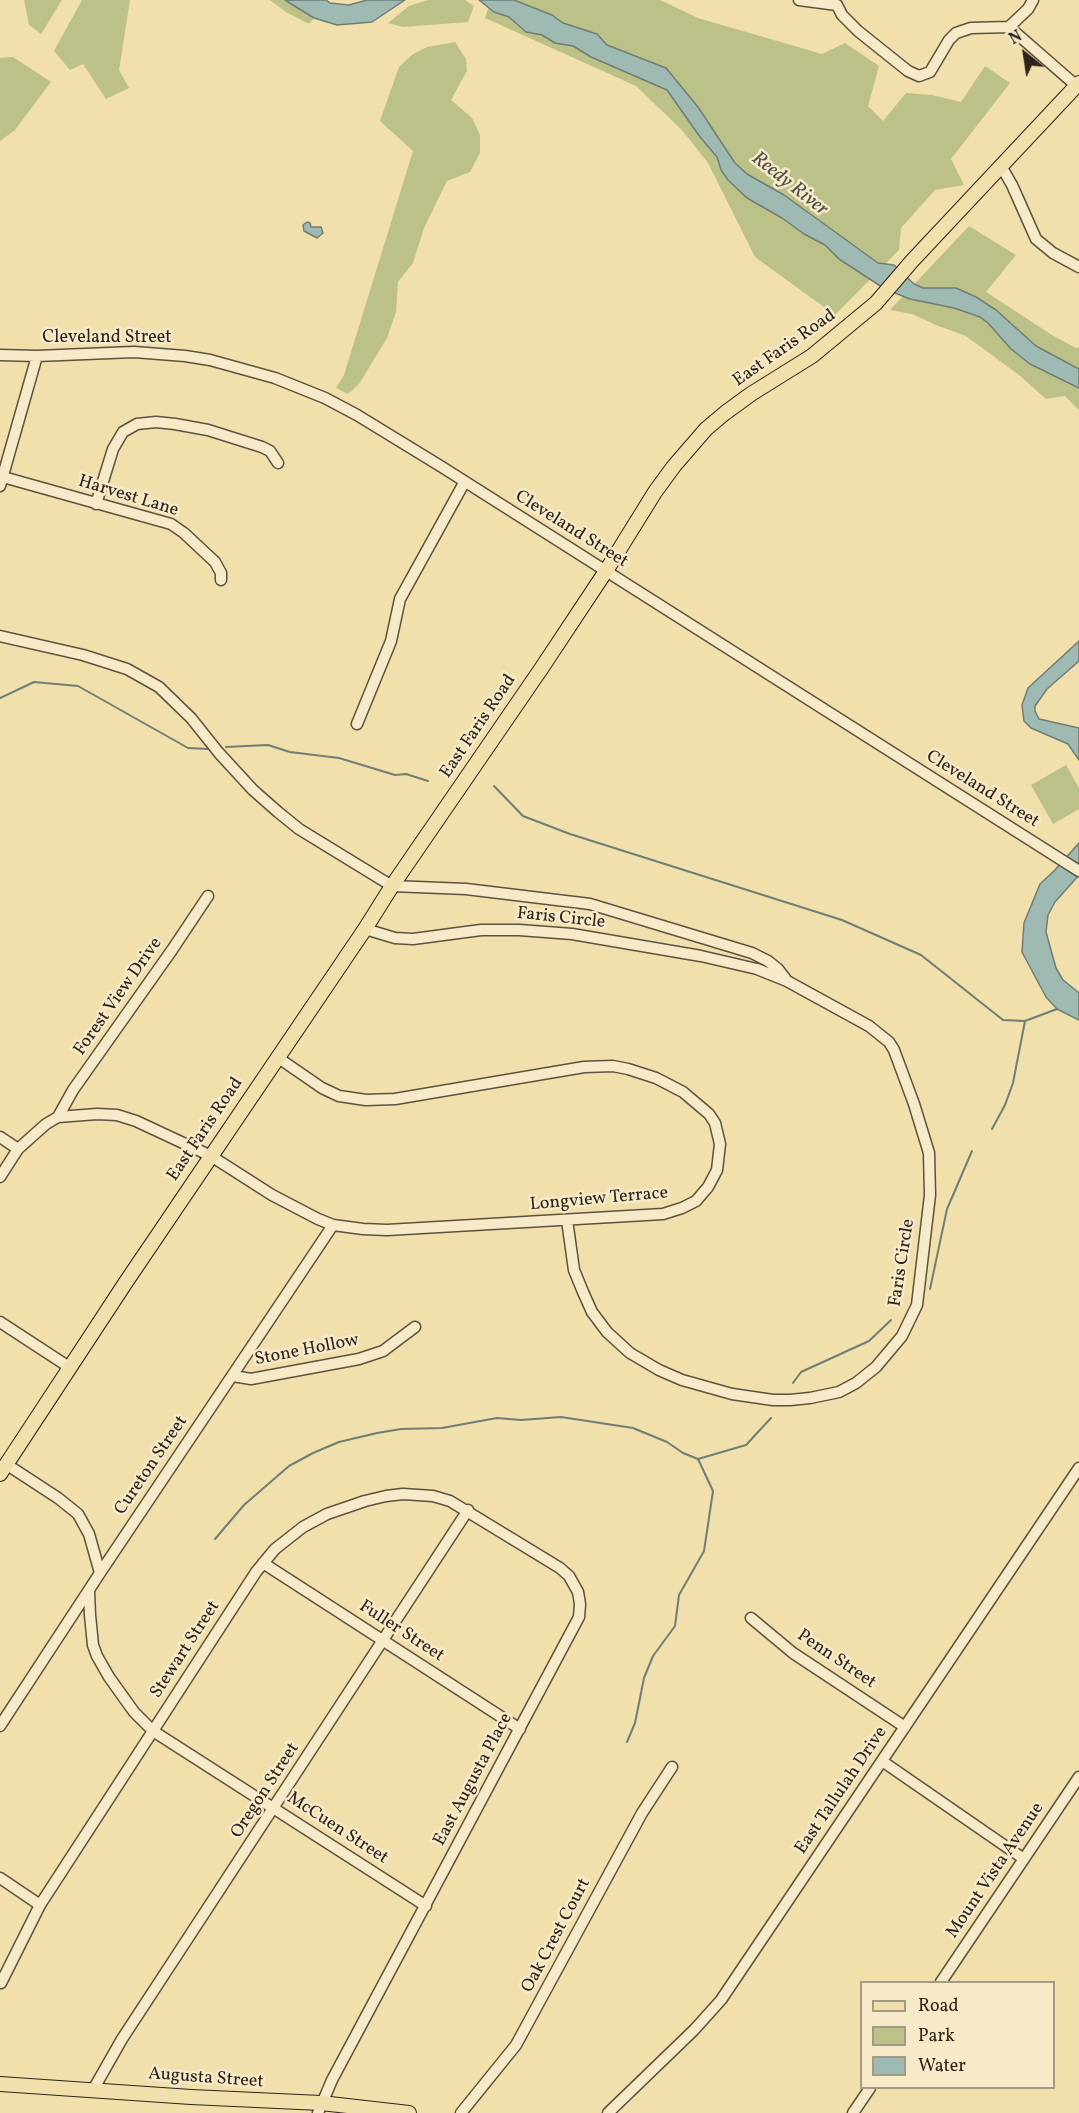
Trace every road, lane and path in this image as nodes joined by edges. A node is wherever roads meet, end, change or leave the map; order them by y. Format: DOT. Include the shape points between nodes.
graph roads {
  1 [pos="799,0"];
  2 [pos="1033,0"];
  3 [pos="839,3"];
  4 [pos="1009,27"];
  5 [pos="1078,86"];
  6 [pos="1001,166"];
  7 [pos="1079,267"];
  8 [pos="0,354"];
  9 [pos="37,356"];
  10 [pos="278,463"];
  11 [pos="1,481"];
  12 [pos="464,483"];
  13 [pos="96,504"];
  14 [pos="606,571"];
  15 [pos="221,580"];
  16 [pos="0,636"];
  17 [pos="357,724"];
  18 [pos="1079,871"];
  19 [pos="392,886"];
  20 [pos="208,896"];
  21 [pos="365,929"];
  22 [pos="787,981"];
  23 [pos="277,1057"];
  24 [pos="58,1117"];
  25 [pos="0,1137"];
  26 [pos="18,1149"];
  27 [pos="211,1156"];
  28 [pos="0,1177"];
  29 [pos="567,1220"];
  30 [pos="333,1225"];
  31 [pos="0,1322"];
  32 [pos="415,1327"];
  33 [pos="69,1367"];
  34 [pos="233,1376"];
  35 [pos="1079,1468"];
  36 [pos="3,1469"];
  37 [pos="468,1510"];
  38 [pos="263,1563"];
  39 [pos="100,1573"];
  40 [pos="89,1590"];
  41 [pos="751,1618"];
  42 [pos="383,1642"];
  43 [pos="0,1726"];
  44 [pos="905,1727"];
  45 [pos="520,1729"];
  46 [pos="153,1731"];
  47 [pos="882,1761"];
  48 [pos="672,1767"];
  49 [pos="1079,1777"];
  50 [pos="274,1809"];
  51 [pos="1024,1859"];
  52 [pos="0,1878"];
  53 [pos="40,1905"];
  54 [pos="426,1906"];
  55 [pos="942,1981"];
  56 [pos="1,1983"];
  57 [pos="0,2084"];
  58 [pos="869,2089"];
  59 [pos="93,2090"];
  60 [pos="319,2108"];
  61 [pos="409,2113"];
  62 [pos="461,2113"];
  63 [pos="608,2113"];
  64 [pos="853,2113"];
  1 -- 3 [label="street"];
  2 -- 4 [label="street"];
  3 -- 4 [label="street" via="842,15 858,31 917,76 930,72 956,33 971,28"];
  4 -- 5 [label="street"];
  5 -- 6 [label="main road, East Faris Road"];
  6 -- 7 [label="street" via="1036,239"];
  6 -- 14 [label="main road, East Faris Road" via="876,303 820,350 751,394 706,429 655,492"];
  8 -- 9 [label="street, Cleveland Street"];
  9 -- 11 [label="street"];
  9 -- 12 [label="street, Cleveland Street" via="135,352 185,356 275,378 357,415"];
  10 -- 13 [label="street" via="262,447 208,430 156,422 137,424 123,432 113,449"];
  11 -- 13 [label="street, Harvest Lane"];
  12 -- 14 [label="street, Cleveland Street"];
  12 -- 17 [label="street" via="400,599 391,641"];
  13 -- 15 [label="street, Harvest Lane" via="178,528 215,562"];
  14 -- 18 [label="street, Cleveland Street"];
  14 -- 19 [label="main road, East Faris Road"];
  16 -- 19 [label="street" via="127,669 159,687 278,812"];
  19 -- 21 [label="main road, East Faris Road"];
  19 -- 22 [label="street, Faris Circle" via="466,889 590,904 752,953 778,969"];
  20 -- 24 [label="street, Forest View Drive"];
  21 -- 22 [label="street, Faris Circle" via="413,939 481,930 572,934 701,956"];
  21 -- 23 [label="main road, East Faris Road"];
  22 -- 29 [label="street, Faris Circle" via="869,1026 889,1042 900,1063 929,1153 930,1192 916,1309 902,1336 876,1367 839,1392 793,1400 732,1394 659,1370 621,1346 592,1312 574,1270"];
  23 -- 27 [label="main road, East Faris Road"];
  23 -- 29 [label="street, Longview Terrace" via="322,1088 339,1096 366,1100 613,1066 656,1078 683,1092 709,1114 718,1133 720,1156 708,1187 696,1201 663,1214"];
  24 -- 26 [label="street"];
  24 -- 27 [label="street, Longview Terrace" via="117,1115"];
  25 -- 26 [label="street"];
  26 -- 28 [label="street"];
  27 -- 30 [label="street, Longview Terrace" via="293,1207"];
  27 -- 33 [label="main road, East Faris Road"];
  29 -- 30 [label="street, Longview Terrace" via="387,1230"];
  30 -- 34 [label="street, Cureton Street"];
  31 -- 33 [label="street"];
  32 -- 34 [label="street, Stone Hollow" via="383,1351 359,1359 251,1379"];
  33 -- 36 [label="main road, East Faris Road"];
  34 -- 39 [label="street, Cureton Street"];
  35 -- 44 [label="street, East Tallulah Drive"];
  36 -- 39 [label="street" via="78,1514 89,1534"];
  37 -- 38 [label="street, Stewart Street" via="434,1496 403,1494 365,1500 327,1514 288,1536"];
  37 -- 42 [label="street, Oregon Street"];
  37 -- 45 [label="street, East Augusta Place" via="560,1569 578,1592 579,1617"];
  38 -- 42 [label="street, Fuller Street"];
  38 -- 46 [label="street, Stewart Street"];
  39 -- 40 [label="street, Cureton Street"];
  40 -- 43 [label="street, Cureton Street"];
  40 -- 46 [label="street, McCuen Street" via="97,1656 134,1712"];
  41 -- 44 [label="street, Penn Street" via="793,1653"];
  42 -- 45 [label="street, Fuller Street"];
  42 -- 50 [label="street, Oregon Street"];
  44 -- 47 [label="street, East Tallulah Drive"];
  45 -- 54 [label="street, East Augusta Place"];
  46 -- 50 [label="street, McCuen Street"];
  46 -- 53 [label="street, Stewart Street"];
  47 -- 51 [label="street"];
  47 -- 63 [label="street, East Tallulah Drive" via="722,2000"];
  48 -- 62 [label="street, Oak Crest Court" via="642,1813 516,2045"];
  49 -- 51 [label="street, Mount Vista Avenue"];
  50 -- 54 [label="street, McCuen Street"];
  50 -- 59 [label="street, Oregon Street" via="122,2039"];
  51 -- 55 [label="street, Mount Vista Avenue"];
  52 -- 53 [label="street"];
  53 -- 56 [label="street, Stewart Street"];
  54 -- 60 [label="street, East Augusta Place"];
  57 -- 59 [label="main road, Augusta Street"];
  58 -- 64 [label="street"];
  59 -- 60 [label="main road, Augusta Street"];
  60 -- 61 [label="main road, Augusta Street"];
}
